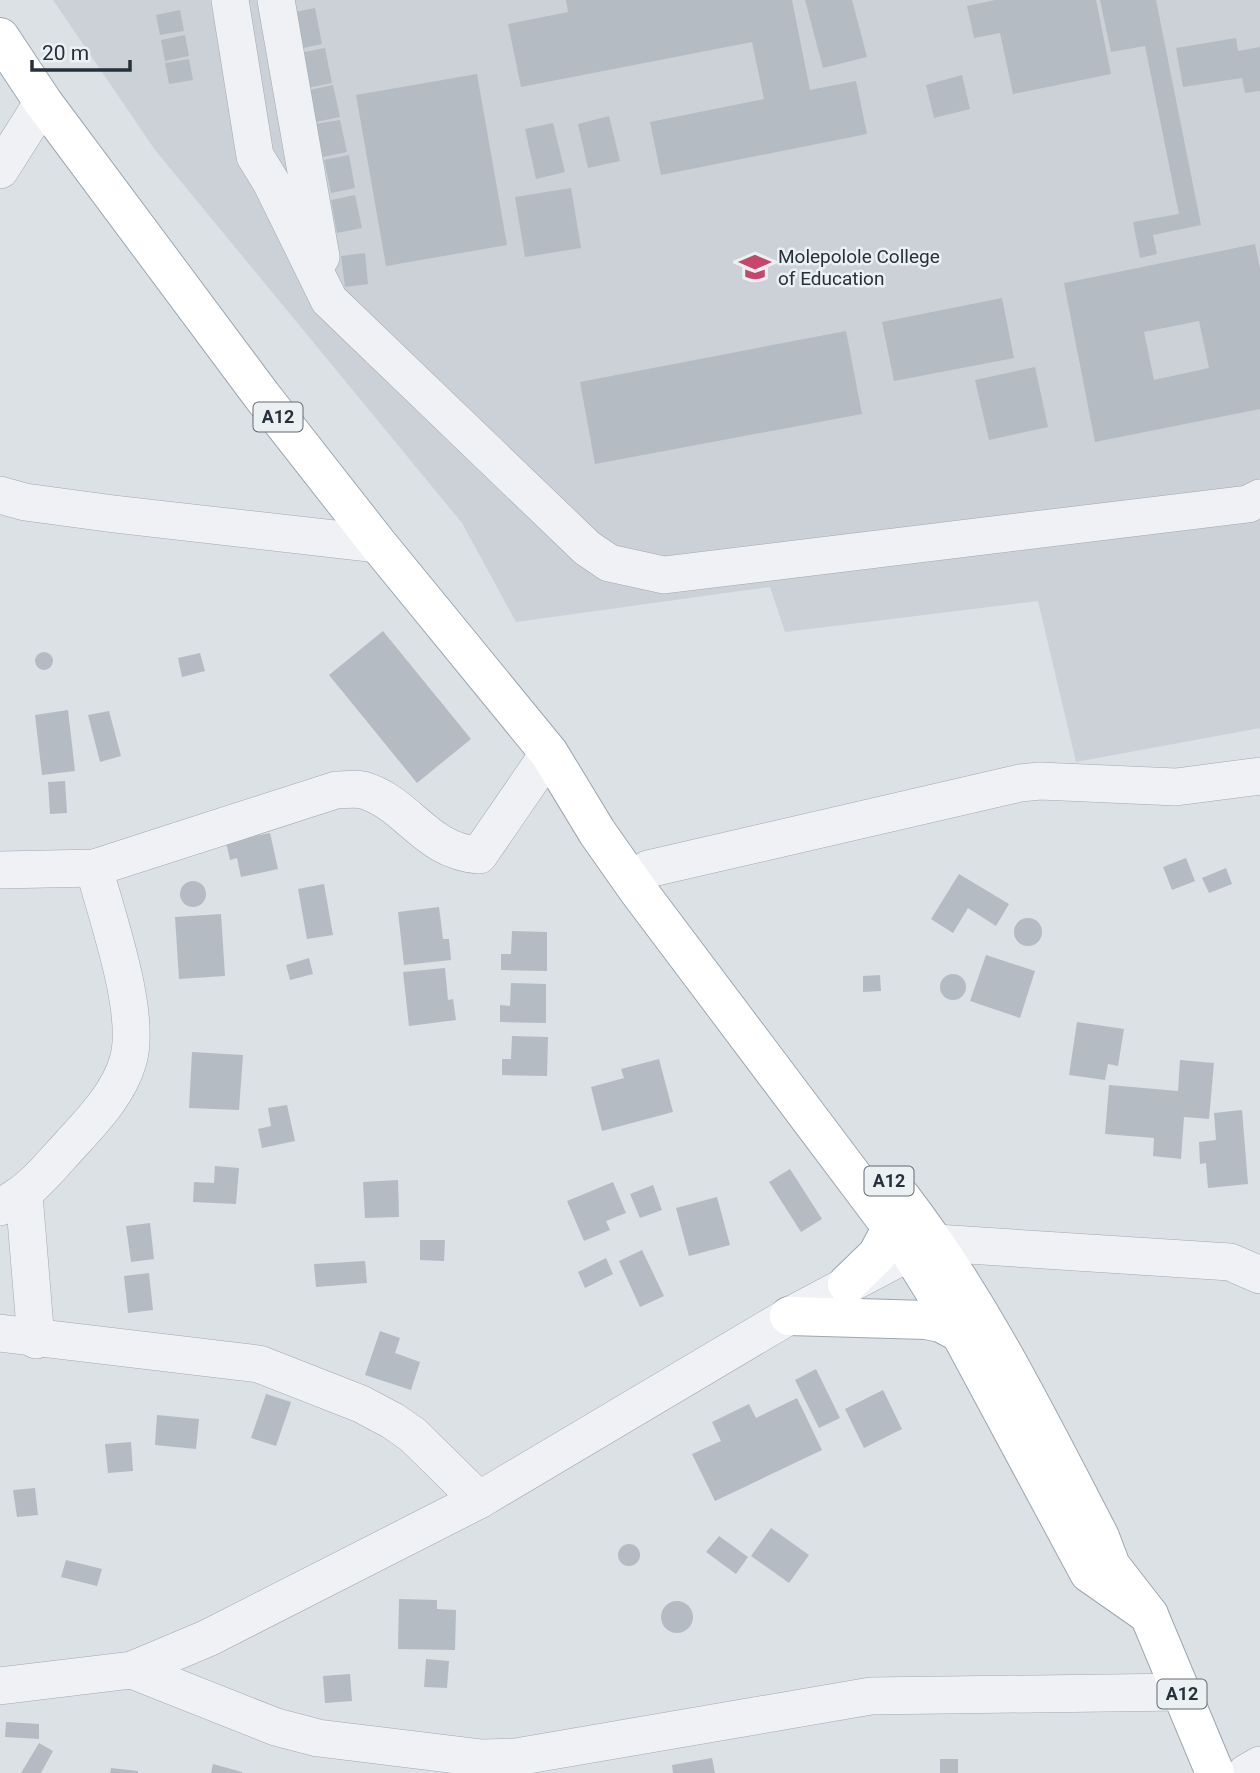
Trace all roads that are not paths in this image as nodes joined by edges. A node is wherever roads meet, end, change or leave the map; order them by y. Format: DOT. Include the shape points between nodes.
graph roads {
  1 [pos="230,0"];
  2 [pos="276,0"];
  3 [pos="0,37"];
  4 [pos="43,102"];
  5 [pos="0,170"];
  6 [pos="328,300"];
  7 [pos="0,495"];
  8 [pos="1260,498"];
  9 [pos="377,544"];
  10 [pos="549,752"];
  11 [pos="1260,776"];
  12 [pos="571,786"];
  13 [pos="94,868"];
  14 [pos="648,869"];
  15 [pos="0,870"];
  16 [pos="12,1201"];
  17 [pos="913,1241"];
  18 [pos="1250,1261"];
  19 [pos="847,1284"];
  20 [pos="789,1316"];
  21 [pos="0,1333"];
  22 [pos="960,1333"];
  23 [pos="36,1340"];
  24 [pos="479,1500"];
  25 [pos="1149,1615"];
  26 [pos="132,1670"];
  27 [pos="0,1685"];
  28 [pos="1181,1692"];
  29 [pos="1260,1765"];
  30 [pos="1215,1773"];
  31 [pos="1246,1773"];
  1 -- 6 [label="street" via="255,156"];
  2 -- 6 [label="street"];
  3 -- 4 [label="main road, A12"];
  4 -- 5 [label="street"];
  4 -- 9 [label="main road, A12"];
  6 -- 8 [label="street" via="587,548 609,563 635,571 664,575 1248,505"];
  7 -- 9 [label="street" via="114,514"];
  9 -- 10 [label="main road, A12"];
  10 -- 12 [label="main road, A12"];
  10 -- 13 [label="street" via="480,855 460,854 438,843 377,796 360,789 335,790"];
  11 -- 14 [label="street" via="1166,787 1020,783"];
  12 -- 14 [label="main road, A12" via="597,808"];
  12 -- 17 [label="main road, A12" via="637,889"];
  13 -- 15 [label="street"];
  13 -- 16 [label="street" via="130,1009 133,1037 128,1062 91,1123"];
  14 -- 17 [label="main road, A12" via="726,965"];
  16 -- 23 [label="street"];
  17 -- 18 [label="street"];
  17 -- 19 [label="main road" via="877,1255"];
  17 -- 22 [label="main road, A12"];
  17 -- 25 [label="main road, A12" via="1012,1368 1111,1566"];
  19 -- 20 [label="street"];
  20 -- 22 [label="main road" via="926,1320"];
  20 -- 24 [label="street"];
  21 -- 23 [label="street"];
  22 -- 25 [label="main road, A12" via="1089,1573"];
  23 -- 24 [label="street" via="259,1364 394,1421"];
  24 -- 26 [label="street" via="208,1639"];
  25 -- 28 [label="main road, A12"];
  26 -- 27 [label="street"];
  26 -- 28 [label="street" via="276,1727 482,1758 516,1757 871,1696"];
  28 -- 30 [label="main road, A12"];
  29 -- 31 [label="street"];
}
